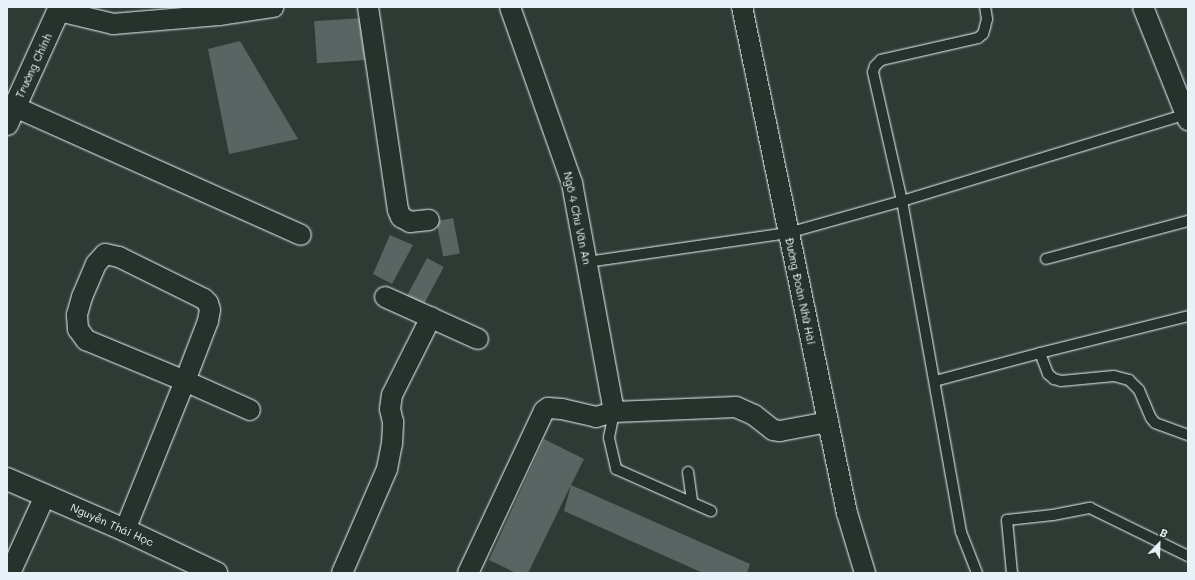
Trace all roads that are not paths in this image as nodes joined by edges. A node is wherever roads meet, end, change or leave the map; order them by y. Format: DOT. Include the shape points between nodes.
graph roads {
  1 [pos="273,7"];
  2 [pos="368,7"];
  3 [pos="510,7"];
  4 [pos="742,7"];
  5 [pos="985,7"];
  6 [pos="1143,7"];
  7 [pos="60,9"];
  8 [pos="1186,107"];
  9 [pos="11,115"];
  10 [pos="902,201"];
  11 [pos="429,220"];
  12 [pos="1188,221"];
  13 [pos="788,233"];
  14 [pos="301,235"];
  15 [pos="1046,259"];
  16 [pos="587,262"];
  17 [pos="385,297"];
  18 [pos="1188,316"];
  19 [pos="431,317"];
  20 [pos="478,338"];
  21 [pos="1040,352"];
  22 [pos="184,381"];
  23 [pos="935,381"];
  24 [pos="250,410"];
  25 [pos="614,412"];
  26 [pos="828,422"];
  27 [pos="1188,435"];
  28 [pos="688,472"];
  29 [pos="7,479"];
  30 [pos="45,496"];
  31 [pos="692,502"];
  32 [pos="711,511"];
  33 [pos="125,530"];
  34 [pos="1188,556"];
  35 [pos="10,573"];
  36 [pos="216,573"];
  37 [pos="342,573"];
  38 [pos="468,573"];
  39 [pos="865,573"];
  40 [pos="977,573"];
  41 [pos="1012,573"];
  1 -- 7 [label="street" via="219,15 113,24"];
  2 -- 11 [label="street" via="398,210 401,217 410,222"];
  3 -- 16 [label="street, Ngõ 4 Chu Văn An" via="572,183"];
  4 -- 13 [label="street, Đường Đoàn Nhữ Hài"];
  5 -- 10 [label="lane" via="987,19 983,34 978,38 881,60 874,66 873,72"];
  6 -- 8 [label="street"];
  7 -- 9 [label="main road, Trường Chinh"];
  8 -- 10 [label="lane"];
  9 -- 14 [label="street"];
  10 -- 13 [label="lane"];
  10 -- 23 [label="lane"];
  12 -- 15 [label="lane"];
  13 -- 16 [label="lane"];
  13 -- 26 [label="street, Đường Đoàn Nhữ Hài"];
  16 -- 25 [label="street, Ngõ 4 Chu Văn An"];
  17 -- 19 [label="street"];
  18 -- 21 [label="lane"];
  19 -- 20 [label="street"];
  19 -- 37 [label="street" via="392,395 392,444 387,469"];
  21 -- 23 [label="lane"];
  21 -- 27 [label="lane" via="1048,374 1054,379 1061,381 1114,376 1129,380 1139,390 1155,423"];
  22 -- 22 [label="street" via="208,321 208,303 119,257 105,254 96,264 82,297 77,315 78,329 86,340"];
  22 -- 24 [label="street"];
  22 -- 33 [label="street"];
  23 -- 40 [label="lane" via="961,532"];
  25 -- 26 [label="street" via="736,407 754,415 773,430 780,431"];
  25 -- 31 [label="lane" via="609,438 616,469"];
  25 -- 38 [label="street" via="596,417 562,408 548,408 544,411"];
  26 -- 39 [label="street, Đường Đoàn Nhữ Hài" via="847,514"];
  28 -- 31 [label="lane"];
  29 -- 30 [label="main road, Nguyễn Thái Học"];
  30 -- 33 [label="main road, Nguyễn Thái Học"];
  30 -- 35 [label="street"];
  31 -- 32 [label="lane"];
  33 -- 36 [label="main road, Nguyễn Thái Học"];
  34 -- 41 [label="lane" via="1090,508 1007,520"];
}
